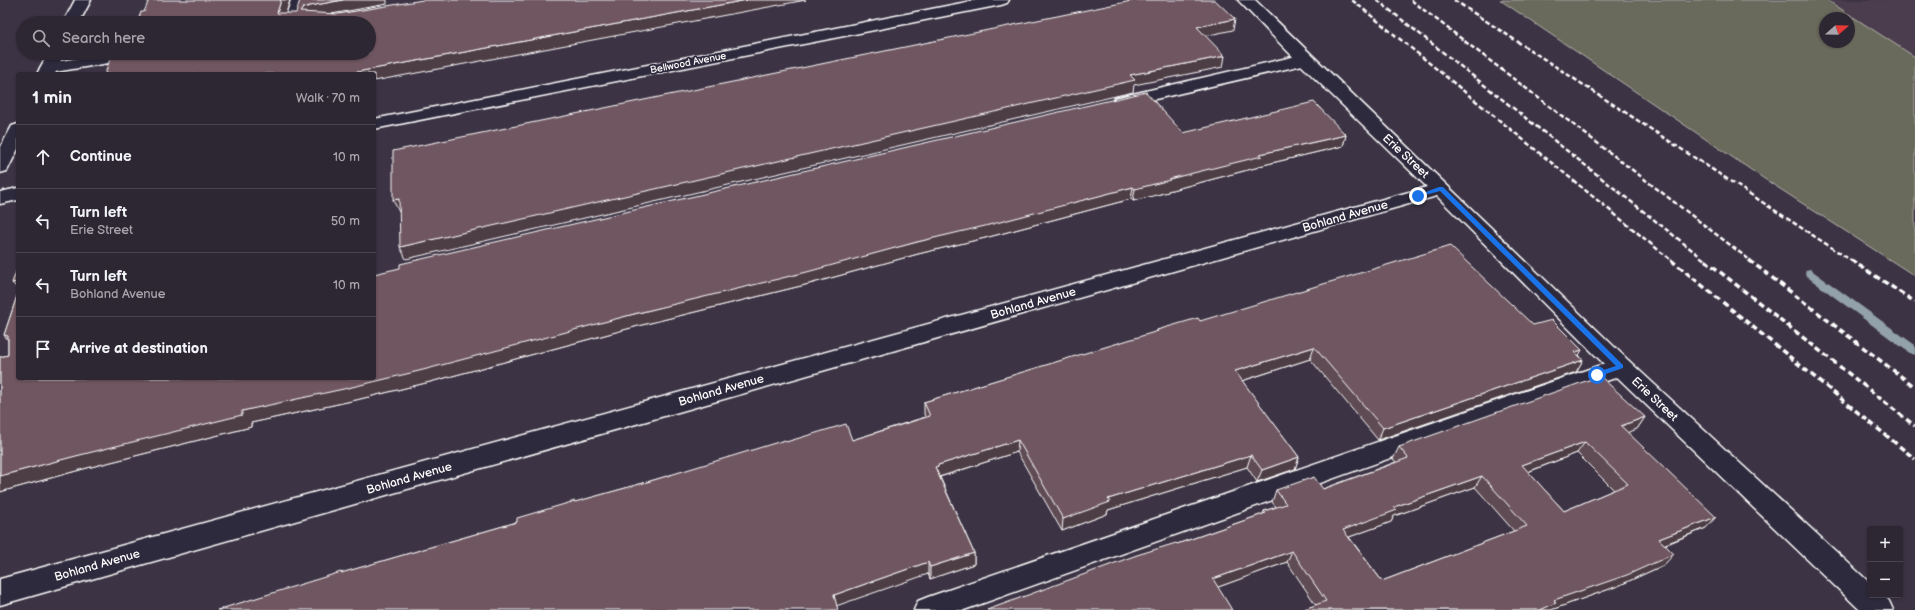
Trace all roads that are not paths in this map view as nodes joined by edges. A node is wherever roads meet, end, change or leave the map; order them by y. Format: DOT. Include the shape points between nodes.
graph roads {
  1 [pos="83,0"];
  2 [pos="299,0"];
  3 [pos="1001,0"];
  4 [pos="1246,0"];
  5 [pos="75,16"];
  6 [pos="294,16"];
  7 [pos="1305,59"];
  8 [pos="52,60"];
  9 [pos="103,60"];
  10 [pos="47,71"];
  11 [pos="1106,105"];
  12 [pos="376,124"];
  13 [pos="16,134"];
  14 [pos="0,167"];
  15 [pos="1441,189"];
  16 [pos="16,194"];
  17 [pos="0,198"];
  18 [pos="1621,366"];
  19 [pos="0,592"];
  20 [pos="928,610"];
  21 [pos="1879,610"];
  1 -- 5 [label="street"];
  2 -- 6 [label="street"];
  3 -- 12 [label="street, Bellwood Avenue"];
  4 -- 7 [label="street, Erie Street"];
  7 -- 11 [label="street"];
  7 -- 15 [label="street, Erie Street"];
  8 -- 10 [label="street"];
  9 -- 10 [label="street"];
  13 -- 14 [label="street"];
  15 -- 18 [label="street, Erie Street"];
  15 -- 19 [label="street, Bohland Avenue"];
  16 -- 17 [label="street"];
  18 -- 20 [label="street"];
  18 -- 21 [label="street, Erie Street"];
}
